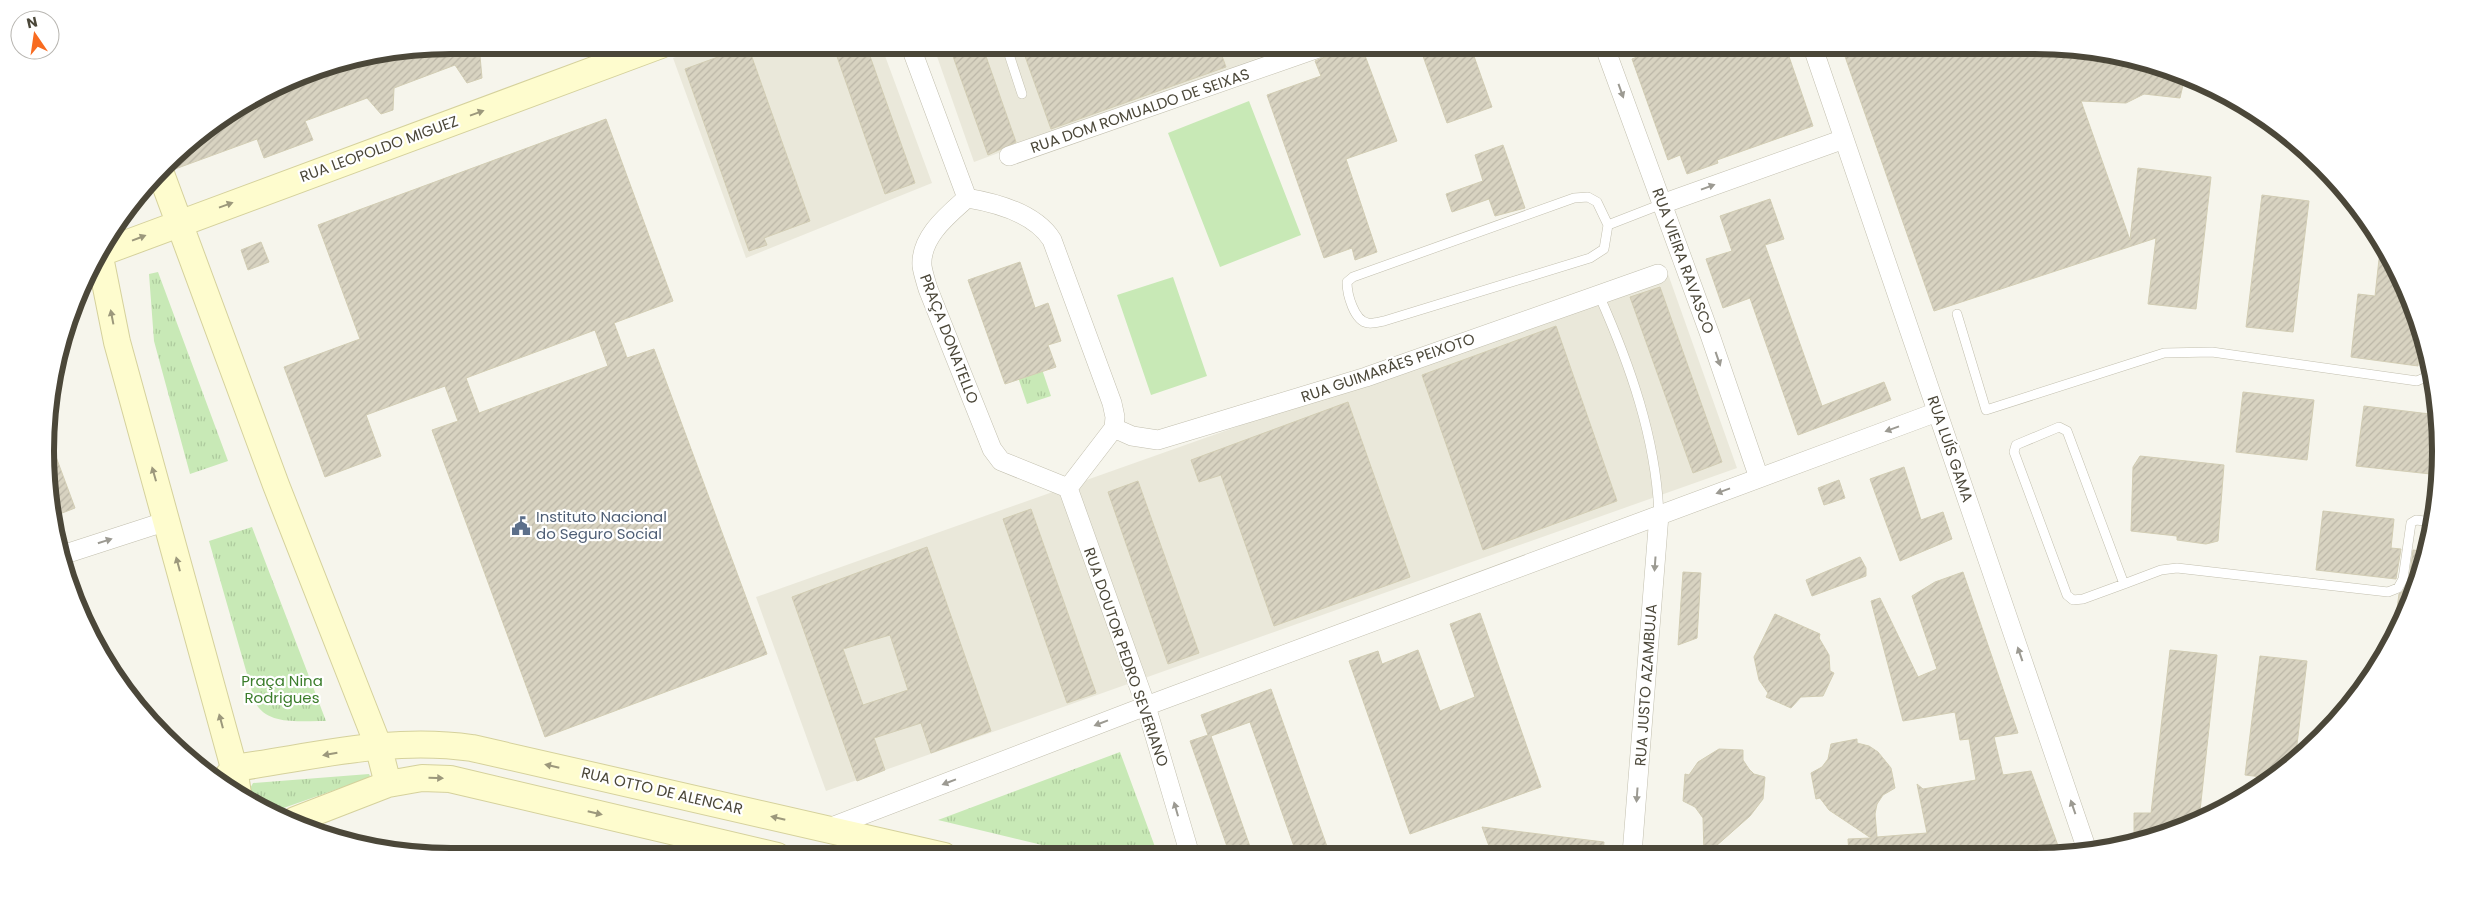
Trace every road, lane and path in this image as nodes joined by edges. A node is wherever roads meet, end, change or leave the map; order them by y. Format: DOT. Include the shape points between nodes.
graph roads {
  1 [pos="637,54"];
  2 [pos="913,54"];
  3 [pos="1009,54"];
  4 [pos="1301,54"];
  5 [pos="1607,54"];
  6 [pos="1815,54"];
  7 [pos="1022,94"];
  8 [pos="1844,139"];
  9 [pos="1009,156"];
  10 [pos="163,178"];
  11 [pos="967,198"];
  12 [pos="1662,204"];
  13 [pos="180,222"];
  14 [pos="1608,225"];
  15 [pos="109,249"];
  16 [pos="100,265"];
  17 [pos="1658,274"];
  18 [pos="1599,295"];
  19 [pos="1957,314"];
  20 [pos="2425,377"];
  21 [pos="1937,412"];
  22 [pos="1114,428"];
  23 [pos="1759,478"];
  24 [pos="1068,488"];
  25 [pos="1659,515"];
  26 [pos="167,521"];
  27 [pos="2426,521"];
  28 [pos="67,553"];
  29 [pos="2124,584"];
  30 [pos="1146,706"];
  31 [pos="378,745"];
  32 [pos="227,776"];
  33 [pos="388,784"];
  34 [pos="300,818"];
  35 [pos="826,829"];
  36 [pos="2085,845"];
  37 [pos="743,848"];
  38 [pos="909,848"];
  39 [pos="1188,848"];
  40 [pos="1632,848"];
  13 -- 1 [label="main road, RUA LEOPOLDO MIGUEZ, one-way"];
  2 -- 11 [label="street"];
  3 -- 7 [label="lane"];
  4 -- 9 [label="street, RUA DOM ROMUALDO DE SEIXAS"];
  5 -- 12 [label="street, RUA VIEIRA RAVASCO, one-way"];
  6 -- 8 [label="street, RUA LUÍS GAMA"];
  12 -- 8 [label="street, one-way"];
  8 -- 21 [label="street, RUA LUÍS GAMA"];
  10 -- 13 [label="main road"];
  11 -- 22 [label="street" via="992,202 1017,212 1046,230 1112,403"];
  11 -- 24 [label="street, PRAÇA DONATELLO" via="938,225 925,248 922,266 928,289 992,450 1002,460"];
  12 -- 14 [label="lane"];
  12 -- 23 [label="street, RUA VIEIRA RAVASCO, one-way"];
  15 -- 13 [label="main road, RUA LEOPOLDO MIGUEZ, one-way"];
  13 -- 31 [label="main road" via="276,485"];
  14 -- 14 [label="lane" via="1604,249 1590,258 1384,321 1367,323 1358,318 1347,290 1348,282 1353,278 1574,198 1588,197 1597,202"];
  26 -- 16 [label="main road, one-way" via="117,342"];
  17 -- 18 [label="street, RUA GUIMARÃES PEIXOTO"];
  18 -- 22 [label="street, RUA GUIMARÃES PEIXOTO" via="1366,377 1158,440 1132,436"];
  18 -- 25 [label="lane" via="1626,362 1652,444 1658,479"];
  19 -- 20 [label="lane" via="1986,410 2164,353 2212,352 2416,381"];
  21 -- 23 [label="street, one-way"];
  36 -- 21 [label="street, RUA LUÍS GAMA, one-way"];
  22 -- 24 [label="street"];
  23 -- 25 [label="street, one-way"];
  24 -- 30 [label="street, RUA DOUTOR PEDRO SEVERIANO"];
  25 -- 30 [label="street"];
  25 -- 40 [label="street, RUA JUSTO AZAMBUJA, one-way"];
  28 -- 26 [label="street, one-way"];
  32 -- 26 [label="main road, one-way"];
  27 -- 29 [label="lane" via="2411,523 2404,579 2398,588 2388,592 2177,568"];
  29 -- 29 [label="lane" via="2083,599 2073,600 2067,595 2014,452 2016,445 2059,427 2067,431"];
  30 -- 35 [label="street, one-way"];
  39 -- 30 [label="street, RUA DOUTOR PEDRO SEVERIANO, one-way"];
  31 -- 32 [label="main road, RUA OTTO DE ALENCAR, one-way"];
  31 -- 33 [label="main road"];
  35 -- 31 [label="main road, RUA OTTO DE ALENCAR, one-way" via="472,748 424,743"];
  33 -- 34 [label="main road"];
  33 -- 37 [label="main road, one-way" via="422,778 450,778"];
  35 -- 38 [label="main road, RUA OTTO DE ALENCAR"];
}
